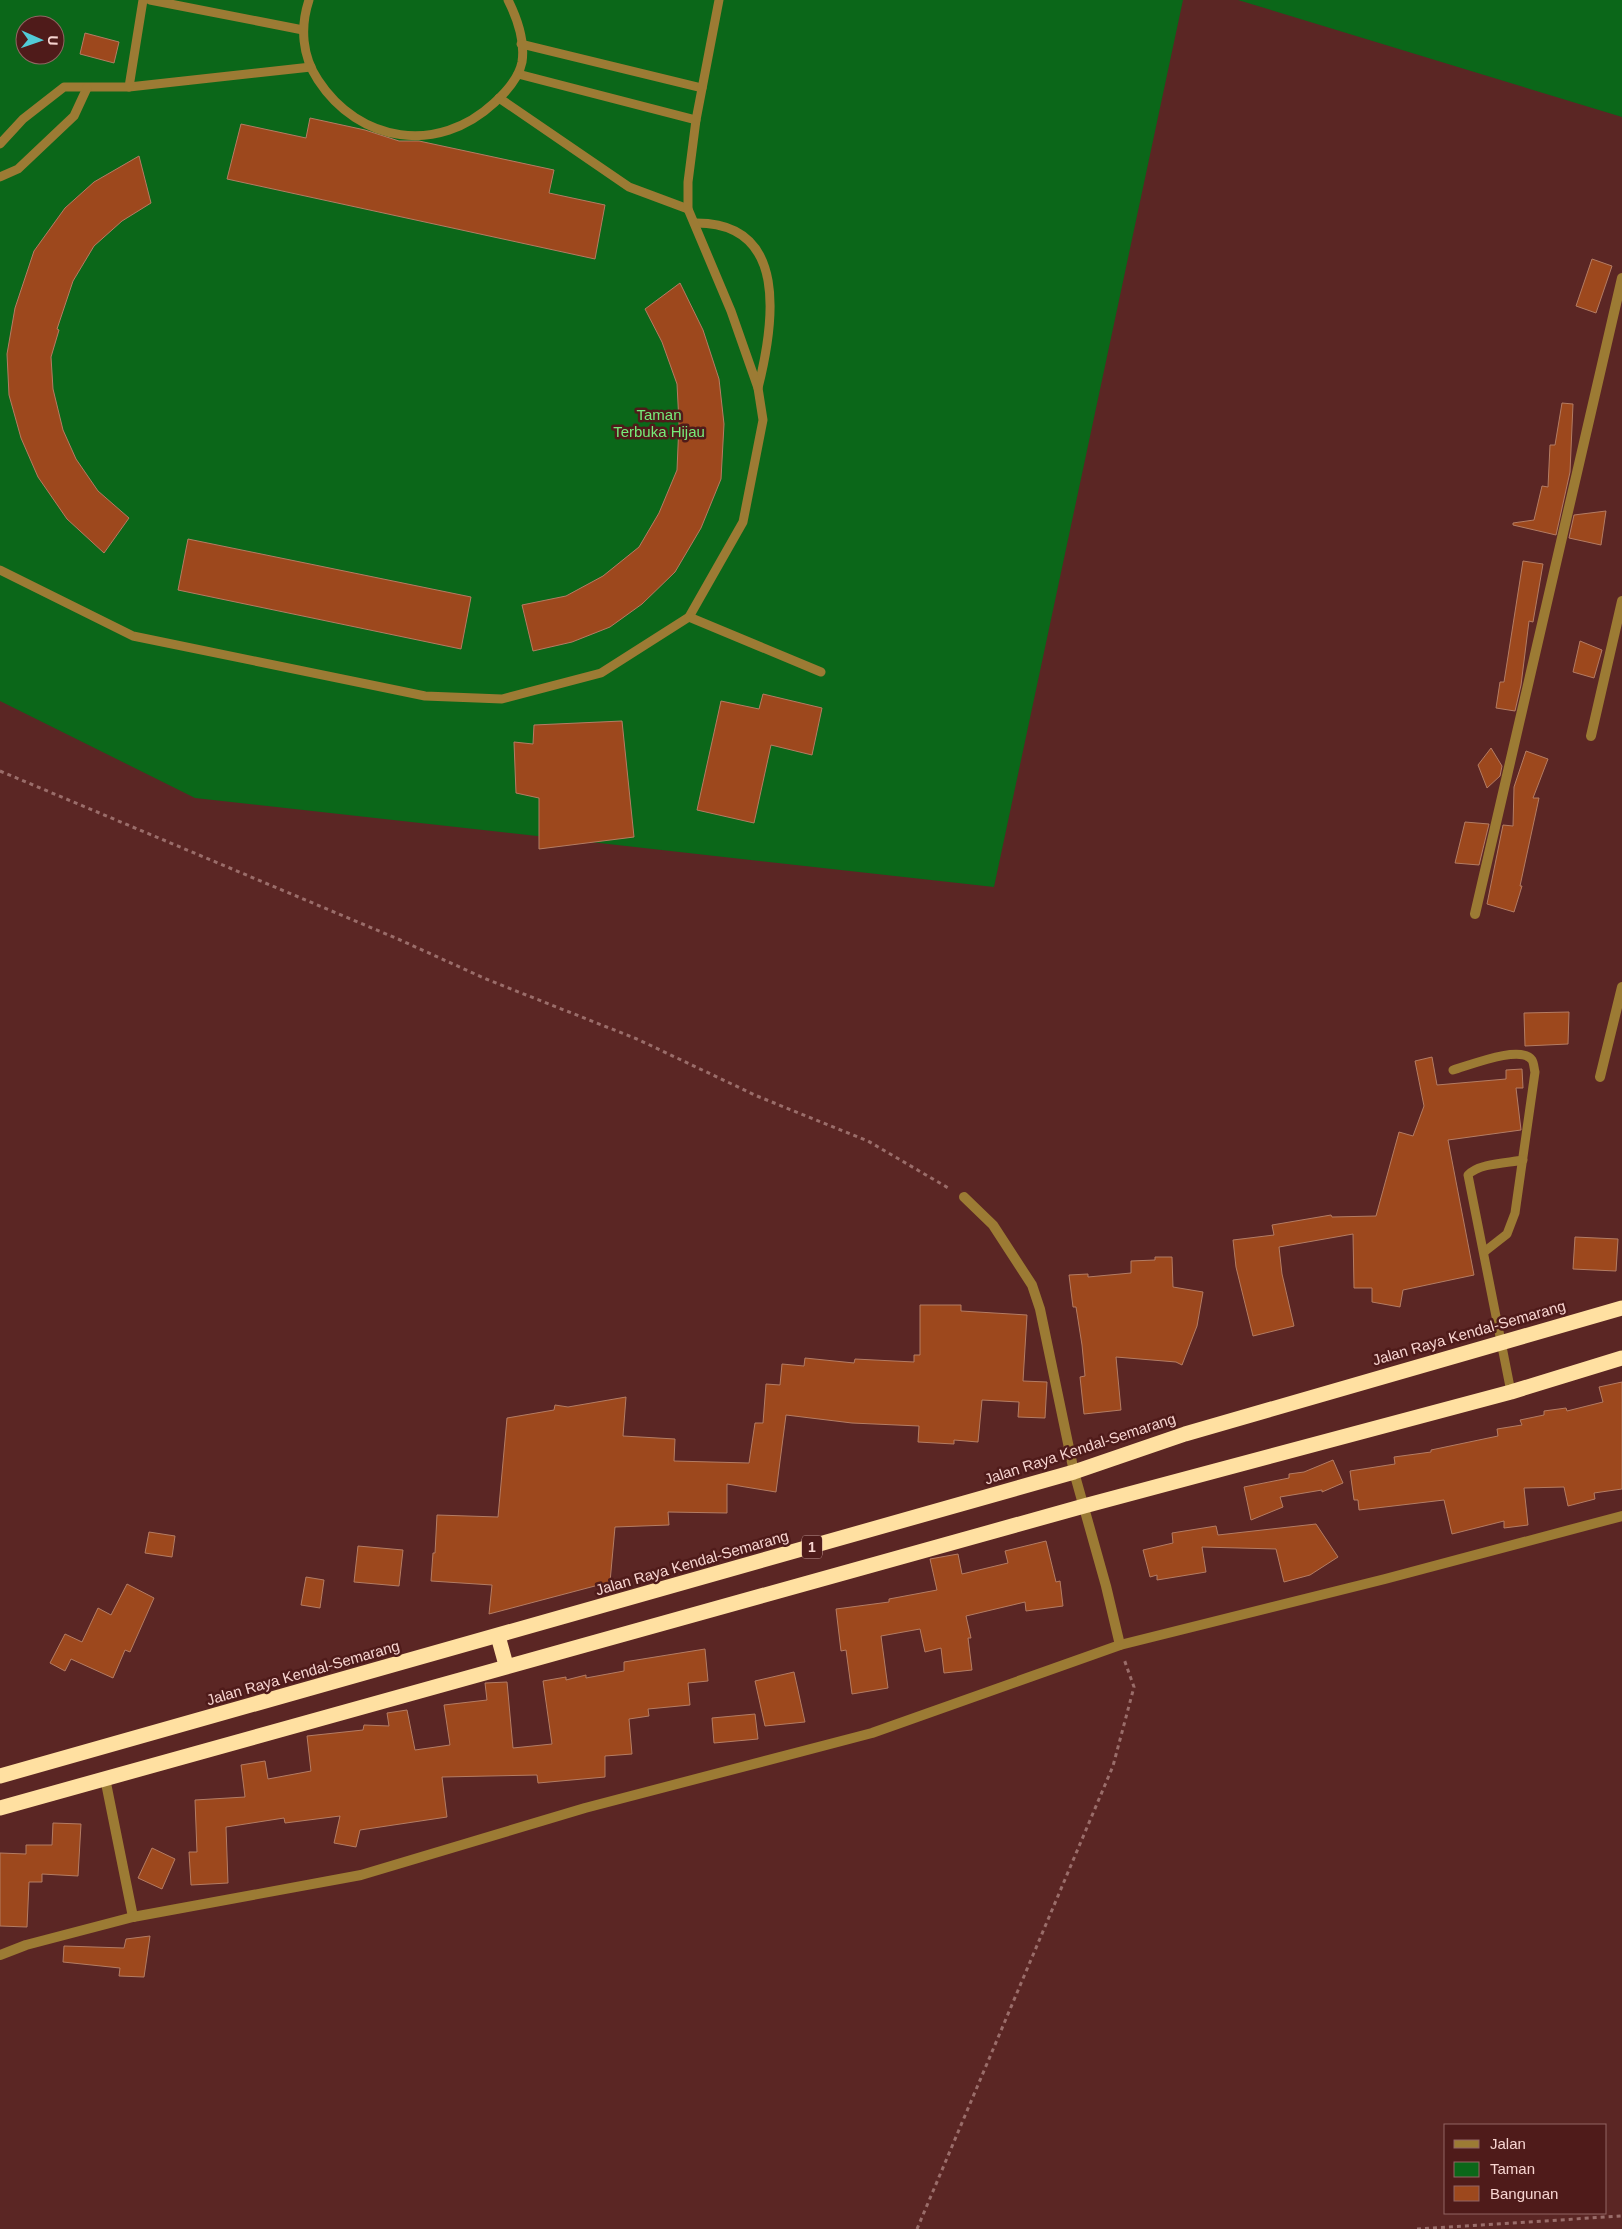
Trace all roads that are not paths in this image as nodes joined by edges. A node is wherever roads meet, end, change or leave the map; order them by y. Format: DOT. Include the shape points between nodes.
graph roads {
  1 [pos="143,0"];
  2 [pos="150,0"];
  3 [pos="308,0"];
  4 [pos="508,0"];
  5 [pos="719,0"];
  6 [pos="303,30"];
  7 [pos="521,44"];
  8 [pos="311,67"];
  9 [pos="518,74"];
  10 [pos="128,87"];
  11 [pos="87,88"];
  12 [pos="702,88"];
  13 [pos="499,98"];
  14 [pos="696,120"];
  15 [pos="0,144"];
  16 [pos="0,177"];
  17 [pos="688,209"];
  18 [pos="695,223"];
  19 [pos="1622,278"];
  20 [pos="758,388"];
  21 [pos="0,570"];
  22 [pos="1622,602"];
  23 [pos="689,617"];
  24 [pos="821,672"];
  25 [pos="1591,736"];
  26 [pos="1475,914"];
  27 [pos="1622,987"];
  28 [pos="1453,1070"];
  29 [pos="1600,1077"];
  30 [pos="1524,1160"];
  31 [pos="964,1197"];
  32 [pos="1484,1252"];
  33 [pos="1622,1308"];
  34 [pos="1501,1342"];
  35 [pos="1622,1358"];
  36 [pos="1511,1392"];
  37 [pos="1074,1472"];
  38 [pos="1084,1506"];
  39 [pos="1622,1516"];
  40 [pos="498,1636"];
  41 [pos="1120,1645"];
  42 [pos="506,1665"];
  43 [pos="0,1776"];
  44 [pos="104,1778"];
  45 [pos="0,1808"];
  46 [pos="133,1917"];
  47 [pos="0,1955"];
  1 -- 10 [label="lane"];
  2 -- 6 [label="lane"];
  3 -- 6 [label="lane"];
  4 -- 7 [label="lane" via="517,19"];
  5 -- 12 [label="lane"];
  6 -- 8 [label="lane"];
  7 -- 9 [label="lane"];
  7 -- 12 [label="lane"];
  8 -- 10 [label="lane"];
  8 -- 13 [label="lane" via="339,107 372,128 392,134 431,135 450,130 468,123"];
  9 -- 13 [label="lane"];
  9 -- 14 [label="lane"];
  10 -- 11 [label="lane"];
  11 -- 15 [label="lane" via="64,87 22,119"];
  11 -- 16 [label="lane" via="74,116 18,169"];
  12 -- 14 [label="lane"];
  13 -- 17 [label="lane" via="629,187"];
  14 -- 17 [label="lane"];
  17 -- 18 [label="lane"];
  18 -- 20 [label="lane"];
  18 -- 20 [label="lane" via="735,229 763,259 768,280 770,320 766,358"];
  19 -- 26 [label="street"];
  20 -- 23 [label="lane" via="763,420 743,522"];
  21 -- 23 [label="lane" via="133,636 425,696 502,699 601,673"];
  22 -- 25 [label="street"];
  23 -- 24 [label="lane"];
  27 -- 29 [label="street"];
  28 -- 30 [label="lane" via="1512,1053 1532,1060 1534,1094"];
  30 -- 32 [label="lane" via="1515,1213 1507,1234"];
  30 -- 32 [label="lane" via="1483,1168 1468,1175"];
  31 -- 37 [label="street" via="993,1225 1032,1285 1040,1309"];
  32 -- 34 [label="lane"];
  33 -- 34 [label="highway, Jalan Raya Kendal-Semarang / 1"];
  34 -- 36 [label="lane"];
  34 -- 37 [label="highway, Jalan Raya Kendal-Semarang / 1" via="1185,1434"];
  35 -- 36 [label="highway, 1"];
  36 -- 38 [label="highway, 1"];
  37 -- 38 [label="street"];
  37 -- 40 [label="highway, Jalan Raya Kendal-Semarang / 1"];
  38 -- 41 [label="street"];
  38 -- 42 [label="highway, 1"];
  39 -- 41 [label="street"];
  40 -- 42 [label="highway"];
  40 -- 43 [label="highway, Jalan Raya Kendal-Semarang / 1"];
  41 -- 46 [label="street" via="872,1733 585,1808 361,1875"];
  42 -- 44 [label="highway, 1"];
  44 -- 45 [label="highway, 1"];
  44 -- 46 [label="street"];
  46 -- 47 [label="street"];
}
